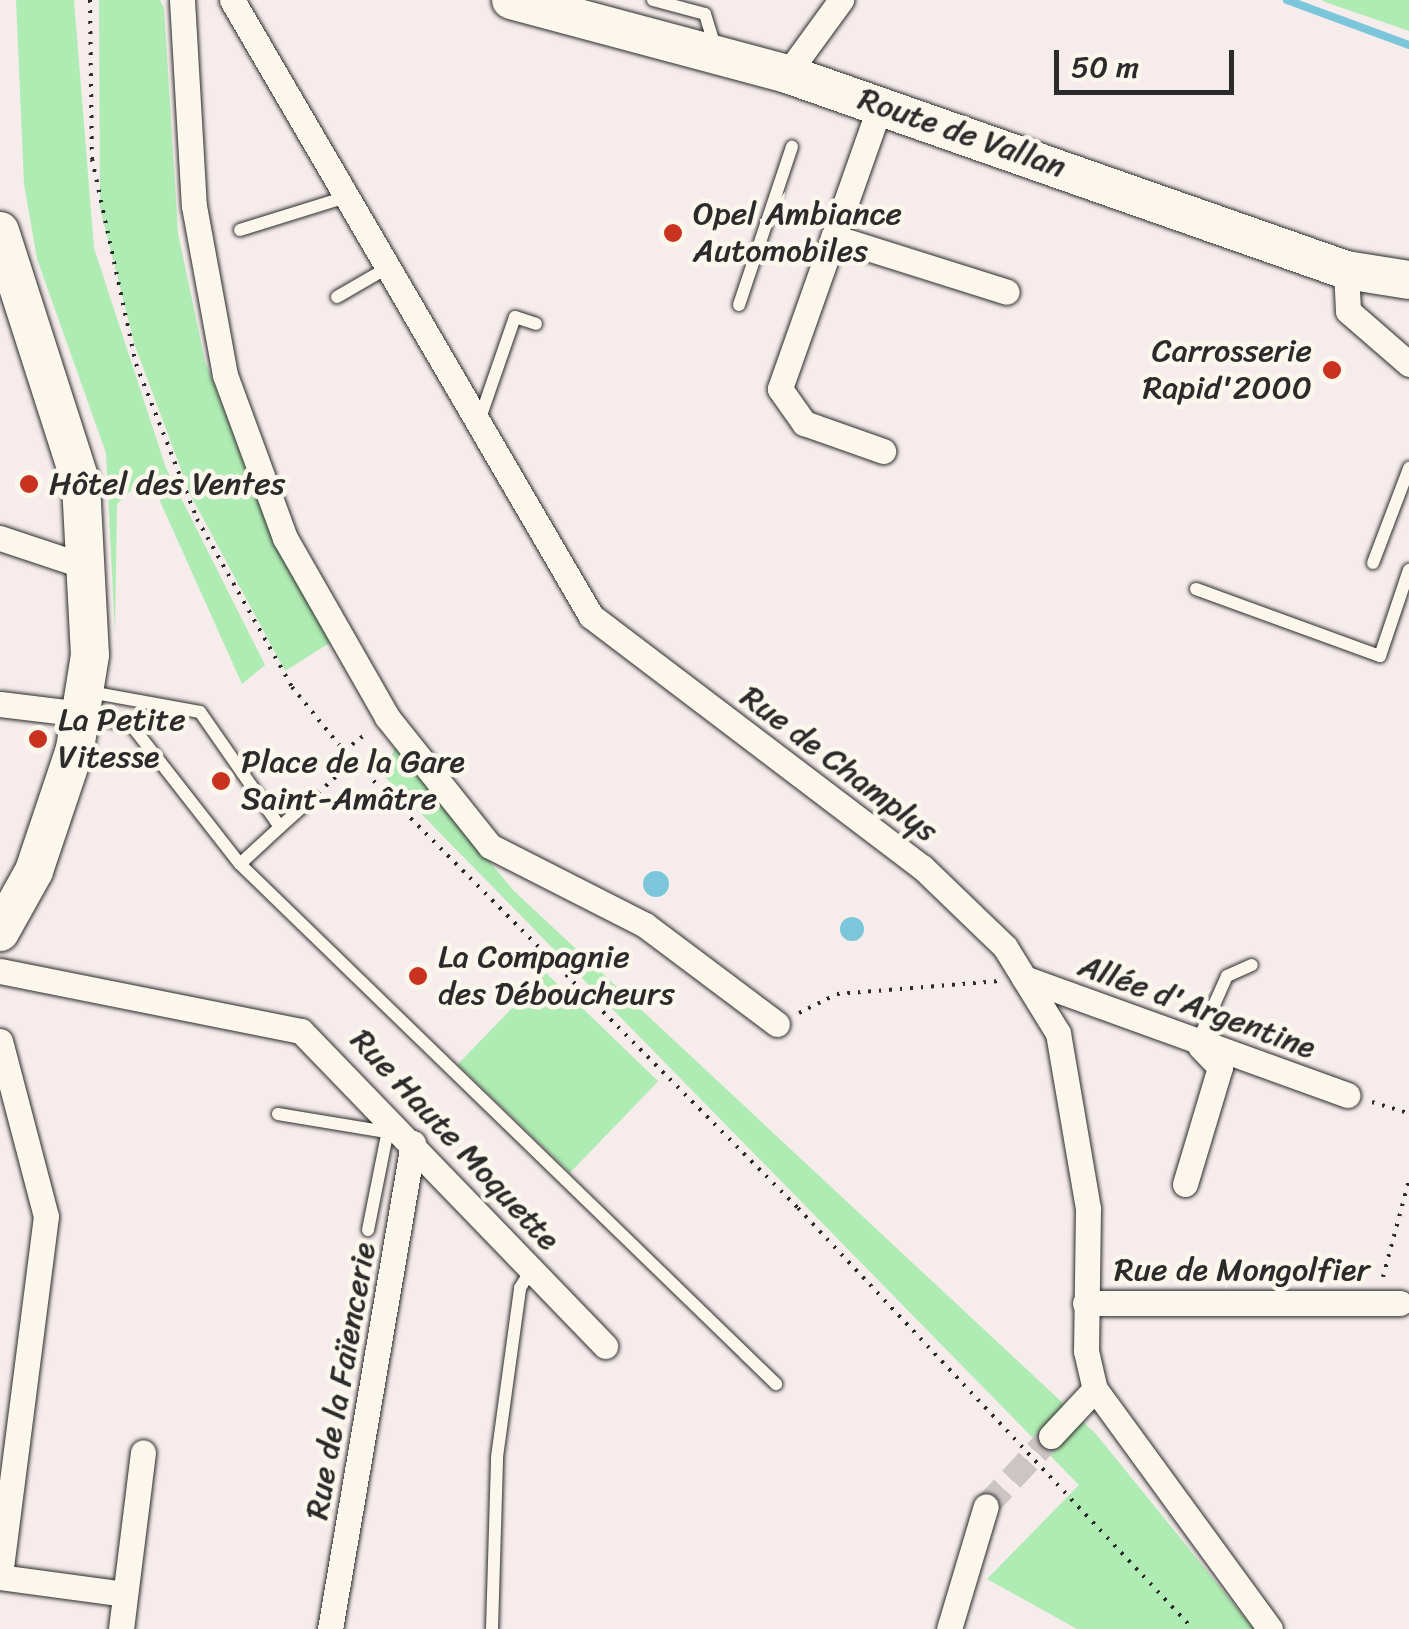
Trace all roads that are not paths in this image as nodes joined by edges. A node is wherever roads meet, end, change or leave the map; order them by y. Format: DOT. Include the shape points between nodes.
graph roads {
  1 [pos="182,0"];
  2 [pos="232,0"];
  3 [pos="510,0"];
  4 [pos="653,0"];
  5 [pos="842,0"];
  6 [pos="717,54"];
  7 [pos="788,74"];
  8 [pos="881,103"];
  9 [pos="792,146"];
  10 [pos="346,197"];
  11 [pos="240,230"];
  12 [pos="0,232"];
  13 [pos="833,237"];
  14 [pos="387,268"];
  15 [pos="1346,270"];
  16 [pos="1409,280"];
  17 [pos="1007,292"];
  18 [pos="337,296"];
  19 [pos="739,305"];
  20 [pos="536,324"];
  21 [pos="1409,364"];
  22 [pos="478,424"];
  23 [pos="883,451"];
  24 [pos="1409,468"];
  25 [pos="0,538"];
  26 [pos="1373,563"];
  27 [pos="90,568"];
  28 [pos="1409,570"];
  29 [pos="1196,589"];
  30 [pos="84,703"];
  31 [pos="0,704"];
  32 [pos="303,806"];
  33 [pos="280,827"];
  34 [pos="240,864"];
  35 [pos="0,932"];
  36 [pos="1252,964"];
  37 [pos="0,970"];
  38 [pos="1024,978"];
  39 [pos="777,1024"];
  40 [pos="0,1040"];
  41 [pos="1197,1043"];
  42 [pos="1348,1096"];
  43 [pos="278,1114"];
  44 [pos="389,1125"];
  45 [pos="413,1143"];
  46 [pos="1185,1184"];
  47 [pos="368,1230"];
  48 [pos="532,1269"];
  49 [pos="1085,1302"];
  50 [pos="1389,1303"];
  51 [pos="605,1346"];
  52 [pos="776,1384"];
  53 [pos="1095,1389"];
  54 [pos="1050,1436"];
  55 [pos="143,1452"];
  56 [pos="986,1506"];
  57 [pos="0,1576"];
  58 [pos="126,1594"];
  59 [pos="121,1629"];
  60 [pos="330,1629"];
  61 [pos="492,1629"];
  62 [pos="949,1629"];
  63 [pos="1270,1629"];
  1 -- 39 [label="street" via="194,206 226,375 285,538 387,717 490,846 645,925"];
  2 -- 10 [label="street, Rue de Champlys"];
  3 -- 6 [label="main road, Route de Vallan"];
  4 -- 6 [label="lane" via="705,14"];
  5 -- 7 [label="street"];
  6 -- 7 [label="main road, Route de Vallan"];
  7 -- 8 [label="main road, Route de Vallan"];
  8 -- 13 [label="street"];
  8 -- 15 [label="main road, Route de Vallan"];
  9 -- 19 [label="lane"];
  10 -- 11 [label="lane"];
  10 -- 14 [label="street, Rue de Champlys"];
  12 -- 27 [label="main road" via="72,448"];
  13 -- 17 [label="street"];
  13 -- 23 [label="street" via="780,390 804,423"];
  14 -- 18 [label="lane"];
  14 -- 22 [label="street, Rue de Champlys"];
  15 -- 16 [label="main road, Route de Vallan"];
  15 -- 21 [label="street" via="1348,311"];
  20 -- 22 [label="lane" via="515,317"];
  22 -- 38 [label="street, Rue de Champlys" via="591,616 922,867 1004,947"];
  24 -- 26 [label="lane"];
  25 -- 27 [label="street"];
  27 -- 30 [label="main road"];
  28 -- 29 [label="lane" via="1380,656"];
  30 -- 31 [label="street"];
  30 -- 33 [label="lane" via="200,712"];
  30 -- 34 [label="lane" via="132,726"];
  30 -- 35 [label="main road" via="34,871"];
  32 -- 33 [label="lane"];
  33 -- 34 [label="lane"];
  34 -- 52 [label="lane"];
  36 -- 41 [label="lane" via="1227,976"];
  37 -- 44 [label="street, Rue Haute Moquette" via="301,1031"];
  38 -- 41 [label="street, Allée d'Argentine"];
  38 -- 49 [label="street, Rue de Champlys" via="1058,1033 1088,1209"];
  40 -- 57 [label="street" via="46,1216"];
  41 -- 42 [label="street, Allée d'Argentine"];
  41 -- 46 [label="street" via="1220,1067"];
  43 -- 44 [label="lane"];
  44 -- 45 [label="street, Rue Haute Moquette"];
  44 -- 47 [label="lane"];
  45 -- 48 [label="street, Rue Haute Moquette"];
  45 -- 60 [label="street, Rue de la Faïencerie"];
  48 -- 51 [label="street, Rue Haute Moquette"];
  48 -- 61 [label="lane" via="520,1288 497,1457"];
  49 -- 50 [label="street, Rue de Mongolfier"];
  49 -- 53 [label="street, Rue de Champlys"];
  53 -- 54 [label="street"];
  53 -- 63 [label="street, Rue de Champlys"];
  55 -- 58 [label="street"];
  56 -- 62 [label="street"];
  57 -- 58 [label="street"];
  58 -- 59 [label="street"];
}
